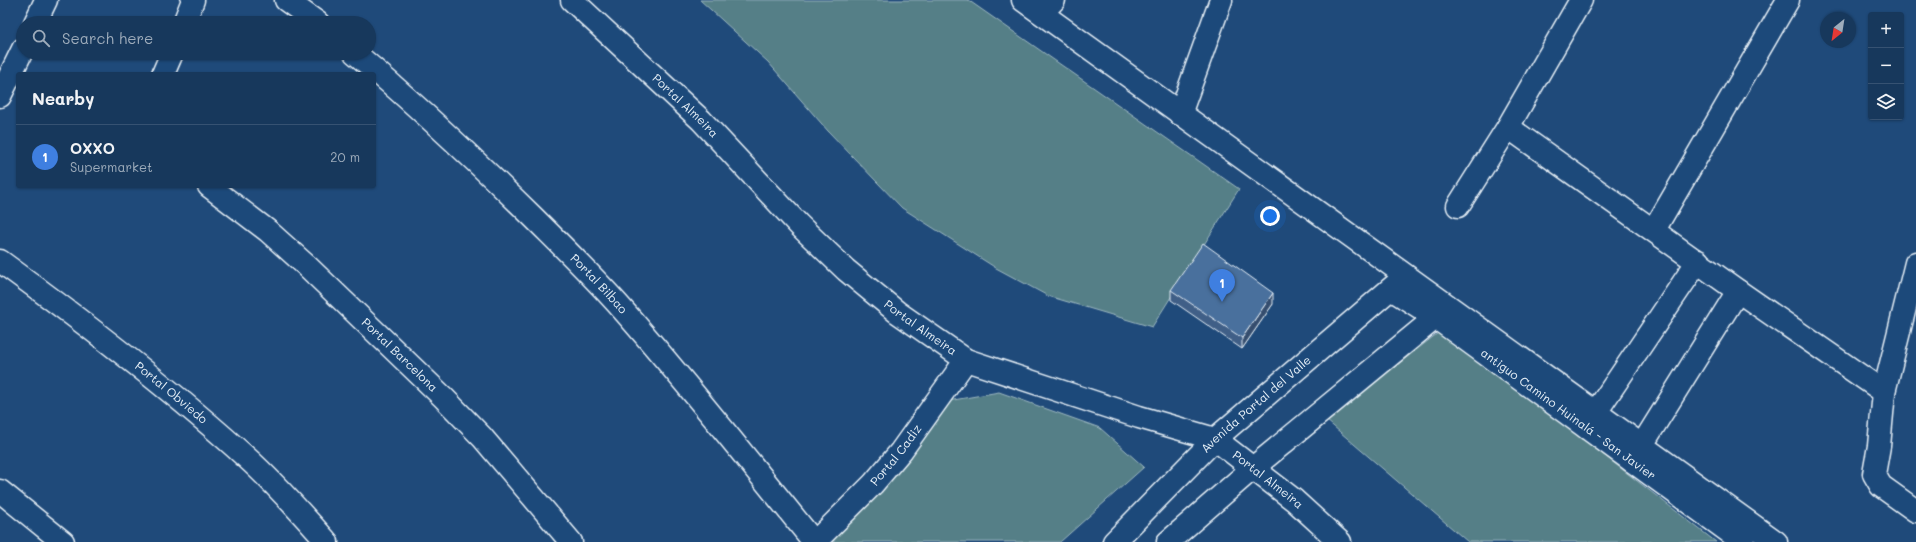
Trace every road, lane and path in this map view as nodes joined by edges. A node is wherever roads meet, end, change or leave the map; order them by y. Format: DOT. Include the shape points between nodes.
graph roads {
  1 [pos="46,0"];
  2 [pos="193,0"];
  3 [pos="286,0"];
  4 [pos="572,0"];
  5 [pos="1023,0"];
  6 [pos="1221,0"];
  7 [pos="1581,0"];
  8 [pos="1788,0"];
  9 [pos="1048,7"];
  10 [pos="38,16"];
  11 [pos="187,16"];
  12 [pos="308,16"];
  13 [pos="18,60"];
  14 [pos="169,60"];
  15 [pos="363,60"];
  16 [pos="164,72"];
  17 [pos="0,96"];
  18 [pos="1180,114"];
  19 [pos="1508,127"];
  20 [pos="212,188"];
  21 [pos="1458,206"];
  22 [pos="1654,230"];
  23 [pos="0,261"];
  24 [pos="1698,261"];
  25 [pos="1916,263"];
  26 [pos="1399,282"];
  27 [pos="1738,291"];
  28 [pos="1442,312"];
  29 [pos="966,360"];
  30 [pos="1884,392"];
  31 [pos="1591,420"];
  32 [pos="1214,439"];
  33 [pos="1637,453"];
  34 [pos="1253,468"];
  35 [pos="0,490"];
  36 [pos="1916,511"];
  37 [pos="63,542"];
  38 [pos="327,542"];
  39 [pos="571,542"];
  40 [pos="815,542"];
  41 [pos="1114,542"];
  42 [pos="1168,542"];
  43 [pos="1340,542"];
  44 [pos="1743,542"];
  45 [pos="1776,542"];
  1 -- 10 [label="street"];
  2 -- 11 [label="street"];
  3 -- 12 [label="street"];
  4 -- 29 [label="street, Portal Almeira" via="701,120 799,225 846,270 897,312"];
  5 -- 9 [label="street"];
  6 -- 18 [label="street"];
  7 -- 19 [label="street"];
  8 -- 22 [label="street"];
  9 -- 18 [label="street"];
  13 -- 17 [label="street"];
  14 -- 16 [label="street"];
  15 -- 40 [label="street, Portal Bilbao" via="479,164 580,264 668,363"];
  18 -- 26 [label="street"];
  19 -- 21 [label="street"];
  19 -- 22 [label="street"];
  20 -- 39 [label="street, Portal Barcelona" via="297,256 433,386 482,437"];
  22 -- 24 [label="street"];
  23 -- 38 [label="street, Portal Obviedo" via="135,365 225,439 295,506"];
  24 -- 27 [label="street"];
  24 -- 31 [label="street"];
  25 -- 30 [label="street"];
  26 -- 28 [label="street"];
  26 -- 32 [label="street, Avenida Portal del Valle"];
  27 -- 30 [label="street"];
  27 -- 33 [label="street"];
  28 -- 31 [label="street"];
  28 -- 34 [label="street"];
  29 -- 32 [label="street, Portal Almeira"];
  29 -- 40 [label="street, Portal Cadiz" via="901,451 873,484"];
  30 -- 36 [label="street" via="1874,474 1880,486"];
  31 -- 33 [label="street"];
  32 -- 34 [label="street, Portal Almeira"];
  32 -- 41 [label="street, Avenida Portal del Valle"];
  33 -- 44 [label="street, antiguo Camino Huinalá - San Javier"];
  33 -- 45 [label="street"];
  34 -- 42 [label="street"];
  34 -- 43 [label="street, Portal Almeira" via="1294,500"];
  35 -- 37 [label="street"];
}
